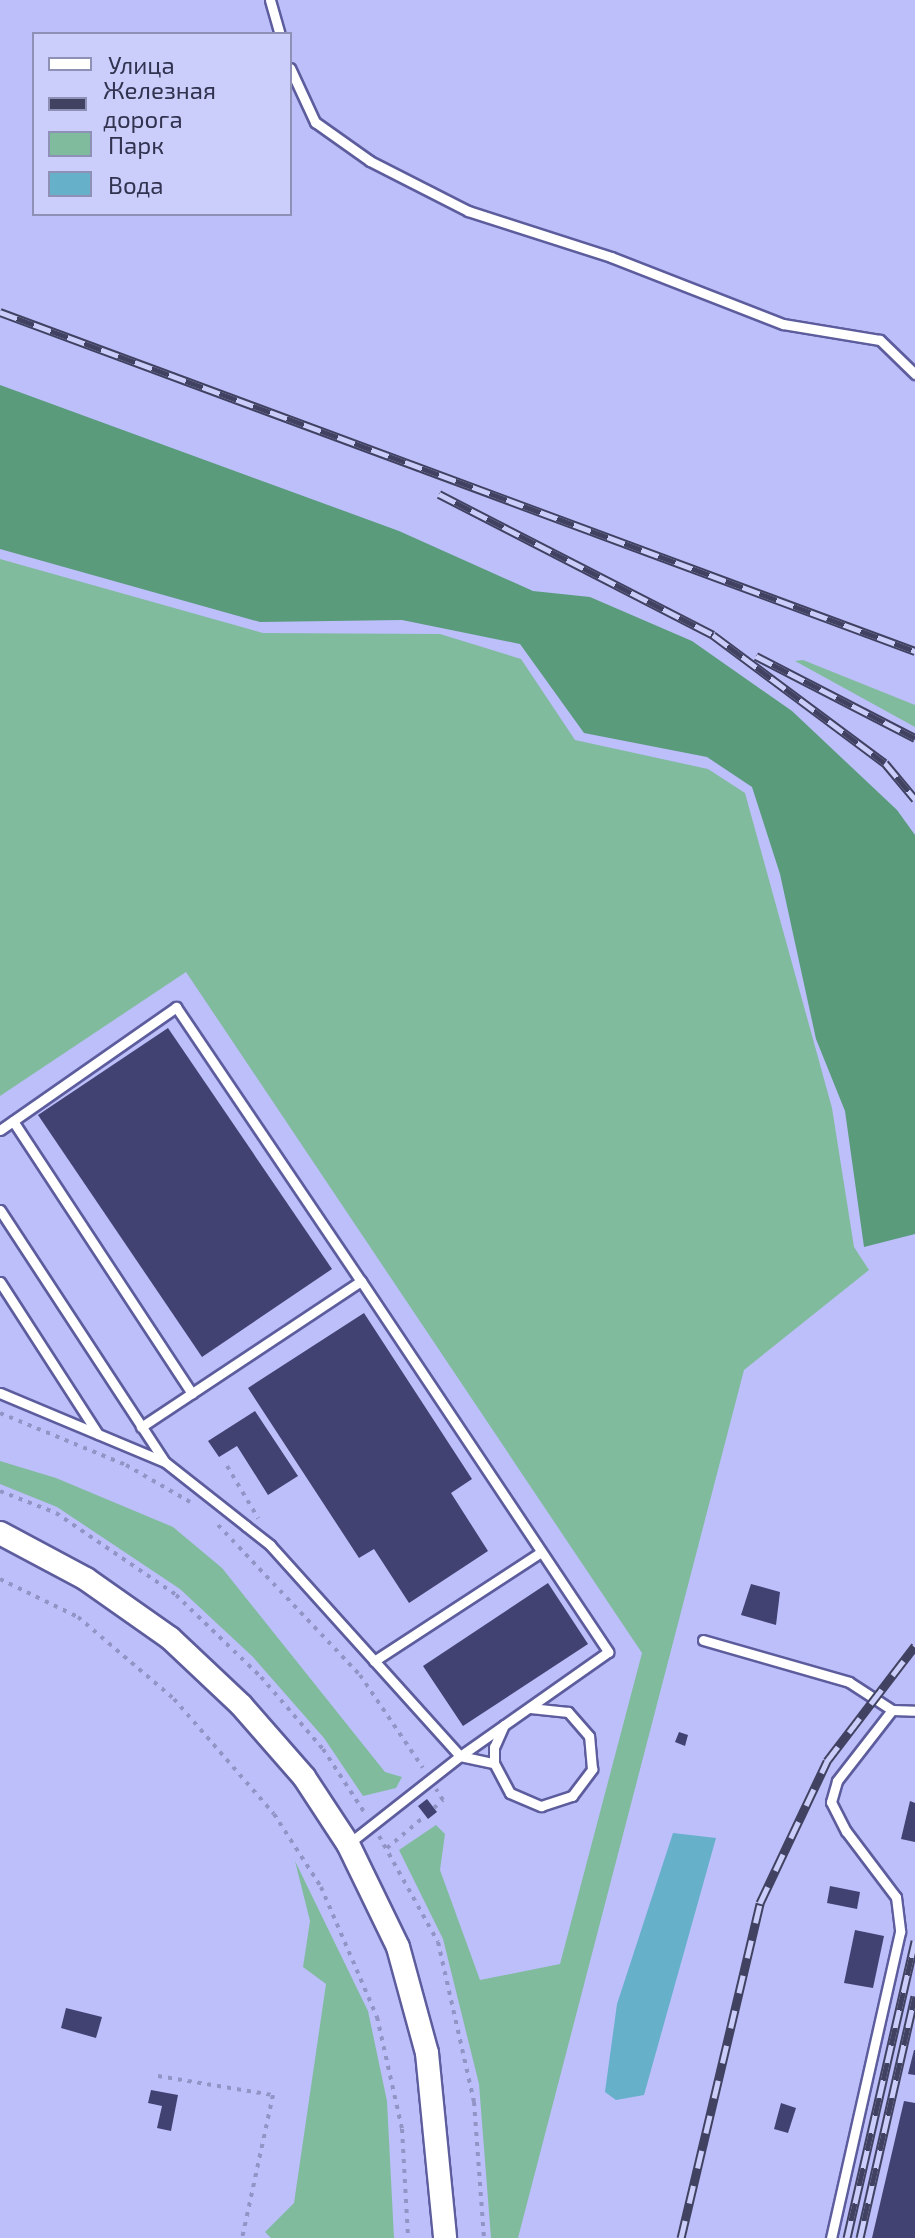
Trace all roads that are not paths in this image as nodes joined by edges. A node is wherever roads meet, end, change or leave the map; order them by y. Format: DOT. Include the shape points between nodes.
graph roads {
  1 [pos="270,0"];
  2 [pos="279,32"];
  3 [pos="292,72"];
  4 [pos="915,374"];
  5 [pos="13,1121"];
  6 [pos="0,1130"];
  7 [pos="0,1210"];
  8 [pos="361,1281"];
  9 [pos="0,1282"];
  10 [pos="0,1393"];
  11 [pos="192,1393"];
  12 [pos="141,1427"];
  13 [pos="99,1436"];
  14 [pos="165,1462"];
  15 [pos="0,1533"];
  16 [pos="541,1552"];
  17 [pos="703,1640"];
  18 [pos="374,1661"];
  19 [pos="522,1710"];
  20 [pos="892,1710"];
  21 [pos="915,1711"];
  22 [pos="509,1719"];
  23 [pos="460,1756"];
  24 [pos="494,1763"];
  25 [pos="348,1844"];
  26 [pos="445,2238"];
  27 [pos="831,2238"];
  1 -- 2 [label="lane"];
  3 -- 4 [label="lane" via="315,122 370,161 468,211 611,257 783,324 880,340"];
  5 -- 6 [label="lane"];
  5 -- 8 [label="lane" via="176,1007"];
  5 -- 11 [label="lane"];
  7 -- 12 [label="lane"];
  8 -- 11 [label="lane"];
  8 -- 16 [label="lane"];
  9 -- 13 [label="lane"];
  10 -- 13 [label="lane"];
  11 -- 12 [label="lane"];
  12 -- 14 [label="lane"];
  13 -- 14 [label="lane"];
  14 -- 18 [label="lane" via="270,1545"];
  15 -- 25 [label="street" via="86,1579 170,1638 241,1705 304,1777"];
  16 -- 18 [label="lane"];
  16 -- 19 [label="lane" via="608,1652"];
  17 -- 20 [label="lane" via="849,1682"];
  18 -- 23 [label="lane"];
  19 -- 22 [label="lane"];
  19 -- 24 [label="lane" via="553,1707 581,1722 593,1752 584,1784 557,1804 532,1804 510,1793"];
  20 -- 21 [label="lane"];
  20 -- 27 [label="lane" via="837,1781 831,1802 896,1897 900,1932"];
  22 -- 23 [label="lane"];
  22 -- 24 [label="lane" via="494,1747"];
  23 -- 24 [label="lane"];
  23 -- 25 [label="lane"];
  25 -- 26 [label="street" via="398,1947 427,2053"];
}
